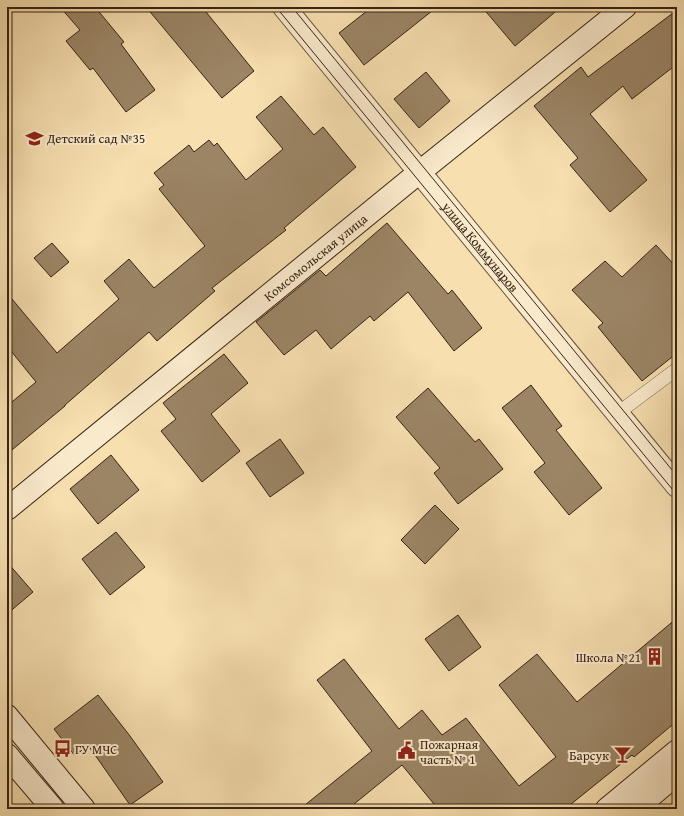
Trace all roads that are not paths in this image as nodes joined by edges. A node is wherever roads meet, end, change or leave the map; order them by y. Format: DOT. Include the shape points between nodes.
graph roads {
  1 [pos="284,7"];
  2 [pos="625,7"];
  3 [pos="420,172"];
  4 [pos="677,368"];
  5 [pos="618,413"];
  6 [pos="677,486"];
  7 [pos="7,509"];
  8 [pos="7,716"];
  9 [pos="677,751"];
  10 [pos="7,755"];
  11 [pos="677,774"];
  12 [pos="52,809"];
  13 [pos="84,809"];
  14 [pos="607,809"];
  15 [pos="635,809"];
  1 -- 3 [label="street, улица Коммунаров"];
  2 -- 3 [label="street, Комсомольская улица"];
  3 -- 5 [label="street, улица Коммунаров"];
  3 -- 7 [label="street, Комсомольская улица"];
  4 -- 5 [label="lane"];
  5 -- 6 [label="street, улица Коммунаров"];
  8 -- 13 [label="street"];
  9 -- 14 [label="street"];
  10 -- 12 [label="street"];
  11 -- 15 [label="street"];
}
